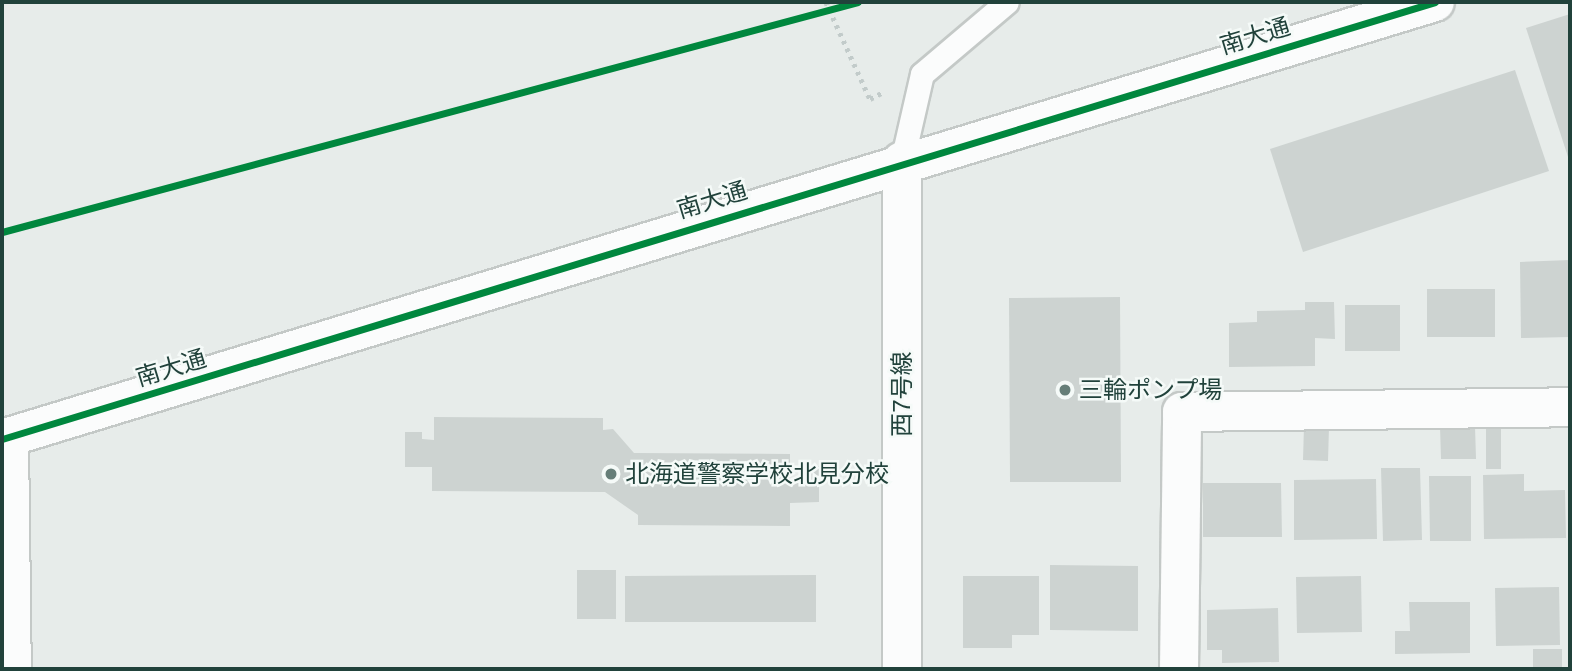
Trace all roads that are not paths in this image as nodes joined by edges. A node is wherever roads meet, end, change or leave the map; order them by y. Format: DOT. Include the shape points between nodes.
graph roads {
  1 [pos="1007,2"];
  2 [pos="1435,2"];
  3 [pos="902,161"];
  4 [pos="1570,407"];
  5 [pos="5,439"];
  6 [pos="12,669"];
  7 [pos="902,669"];
  8 [pos="1180,669"];
  1 -- 3 [label="lane" via="922,74"];
  2 -- 3 [label="street, 南大通"];
  3 -- 5 [label="street, 南大通"];
  3 -- 7 [label="street, 西7号線"];
  4 -- 8 [label="street" via="1182,412"];
  5 -- 6 [label="street"];
}
